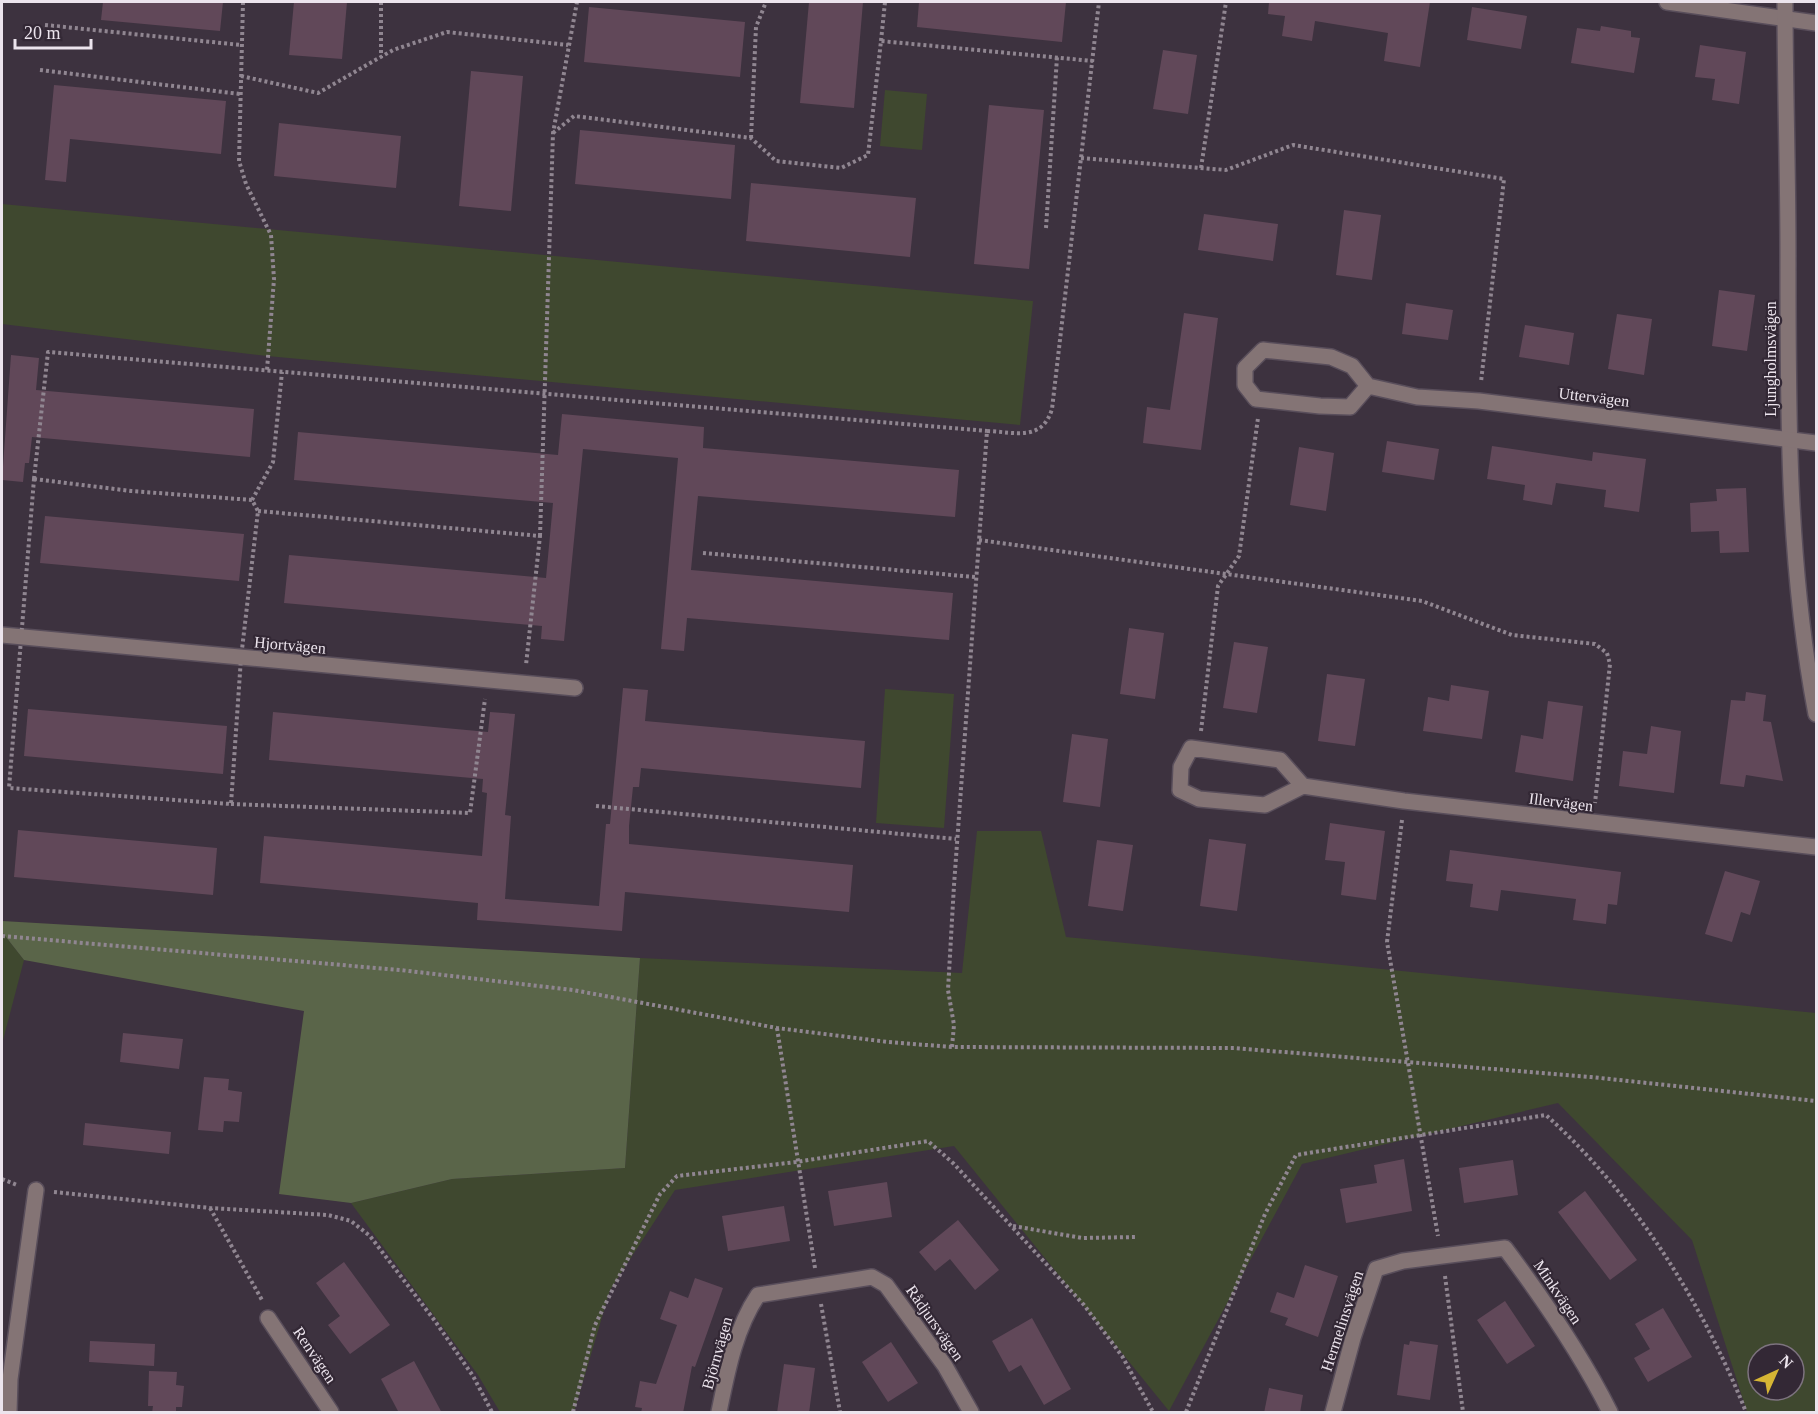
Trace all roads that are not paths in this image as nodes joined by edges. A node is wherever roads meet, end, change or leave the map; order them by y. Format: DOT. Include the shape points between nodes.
graph roads {
  1 [pos="1667,2"];
  2 [pos="1785,2"];
  3 [pos="1785,19"];
  4 [pos="1816,23"];
  5 [pos="1368,386"];
  6 [pos="1788,439"];
  7 [pos="1816,443"];
  8 [pos="2,635"];
  9 [pos="575,688"];
  10 [pos="1816,714"];
  11 [pos="1302,786"];
  12 [pos="1816,847"];
  13 [pos="36,1190"];
  14 [pos="1442,1255"];
  15 [pos="818,1284"];
  16 [pos="268,1318"];
  17 [pos="9,1413"];
  18 [pos="332,1413"];
  19 [pos="719,1413"];
  20 [pos="971,1413"];
  21 [pos="1333,1413"];
  22 [pos="1610,1413"];
  1 -- 3 [label="street"];
  2 -- 3 [label="street, Ljungholmsvägen"];
  3 -- 4 [label="street"];
  3 -- 6 [label="street, Ljungholmsvägen"];
  5 -- 5 [label="street" via="1350,407 1256,399 1245,385 1245,369 1263,350 1331,357 1352,366"];
  5 -- 6 [label="street, Uttervägen" via="1417,397"];
  6 -- 7 [label="street, Uttervägen"];
  6 -- 10 [label="street, Ljungholmsvägen" via="1797,580"];
  8 -- 9 [label="street, Hjortvägen"];
  11 -- 11 [label="street" via="1264,805 1199,799 1180,790 1181,767 1191,748 1280,760"];
  11 -- 12 [label="street, Illervägen" via="1593,824"];
  13 -- 17 [label="street" via="10,1379"];
  14 -- 21 [label="street, Hermelinsvägen" via="1376,1269"];
  14 -- 22 [label="street, Minkvägen" via="1505,1248 1543,1299"];
  15 -- 19 [label="street, Björnvägen" via="758,1295 748,1309 738,1337"];
  15 -- 20 [label="street, Rådjursvägen" via="872,1277 886,1285 945,1366"];
  16 -- 18 [label="street, Renvägen"];
}
